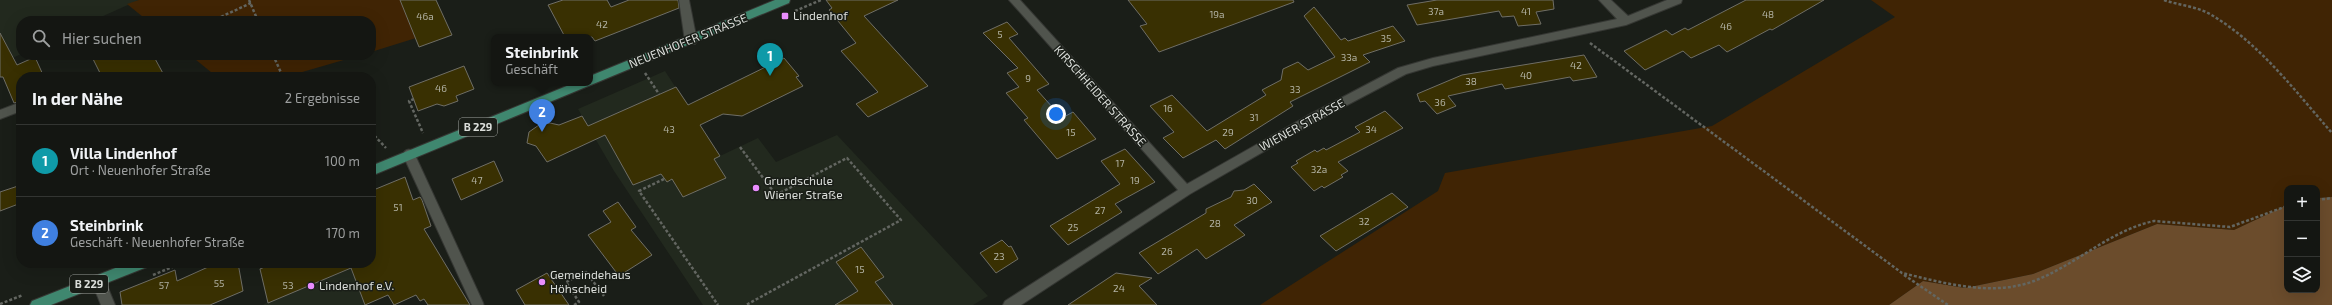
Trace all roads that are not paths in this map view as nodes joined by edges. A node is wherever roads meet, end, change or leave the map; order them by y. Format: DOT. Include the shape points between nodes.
graph roads {
  1 [pos="684,0"];
  2 [pos="785,0"];
  3 [pos="1014,0"];
  4 [pos="1604,0"];
  5 [pos="1677,0"];
  6 [pos="1626,21"];
  7 [pos="691,40"];
  8 [pos="593,80"];
  9 [pos="578,86"];
  10 [pos="16,108"];
  11 [pos="0,115"];
  12 [pos="409,156"];
  13 [pos="376,169"];
  14 [pos="1186,191"];
  15 [pos="129,268"];
  16 [pos="98,280"];
  17 [pos="37,305"];
  18 [pos="108,305"];
  19 [pos="478,305"];
  20 [pos="1010,305"];
  1 -- 7 [label="street"];
  2 -- 7 [label="main road, NEUENHOFER STRASSE"];
  3 -- 14 [label="street, KIRSCHHEIDER STRASSE"];
  4 -- 6 [label="street"];
  5 -- 6 [label="street, WIENER STRASSE"];
  6 -- 14 [label="street, WIENER STRASSE" via="1433,62 1402,71 1311,119"];
  7 -- 8 [label="main road, NEUENHOFER STRASSE"];
  9 -- 12 [label="main road, B 229"];
  10 -- 11 [label="street"];
  12 -- 13 [label="main road, B 229"];
  12 -- 19 [label="lane"];
  14 -- 20 [label="street, WIENER STRASSE"];
  15 -- 16 [label="main road, B 229"];
  16 -- 17 [label="main road, B 229"];
  16 -- 18 [label="street"];
}
